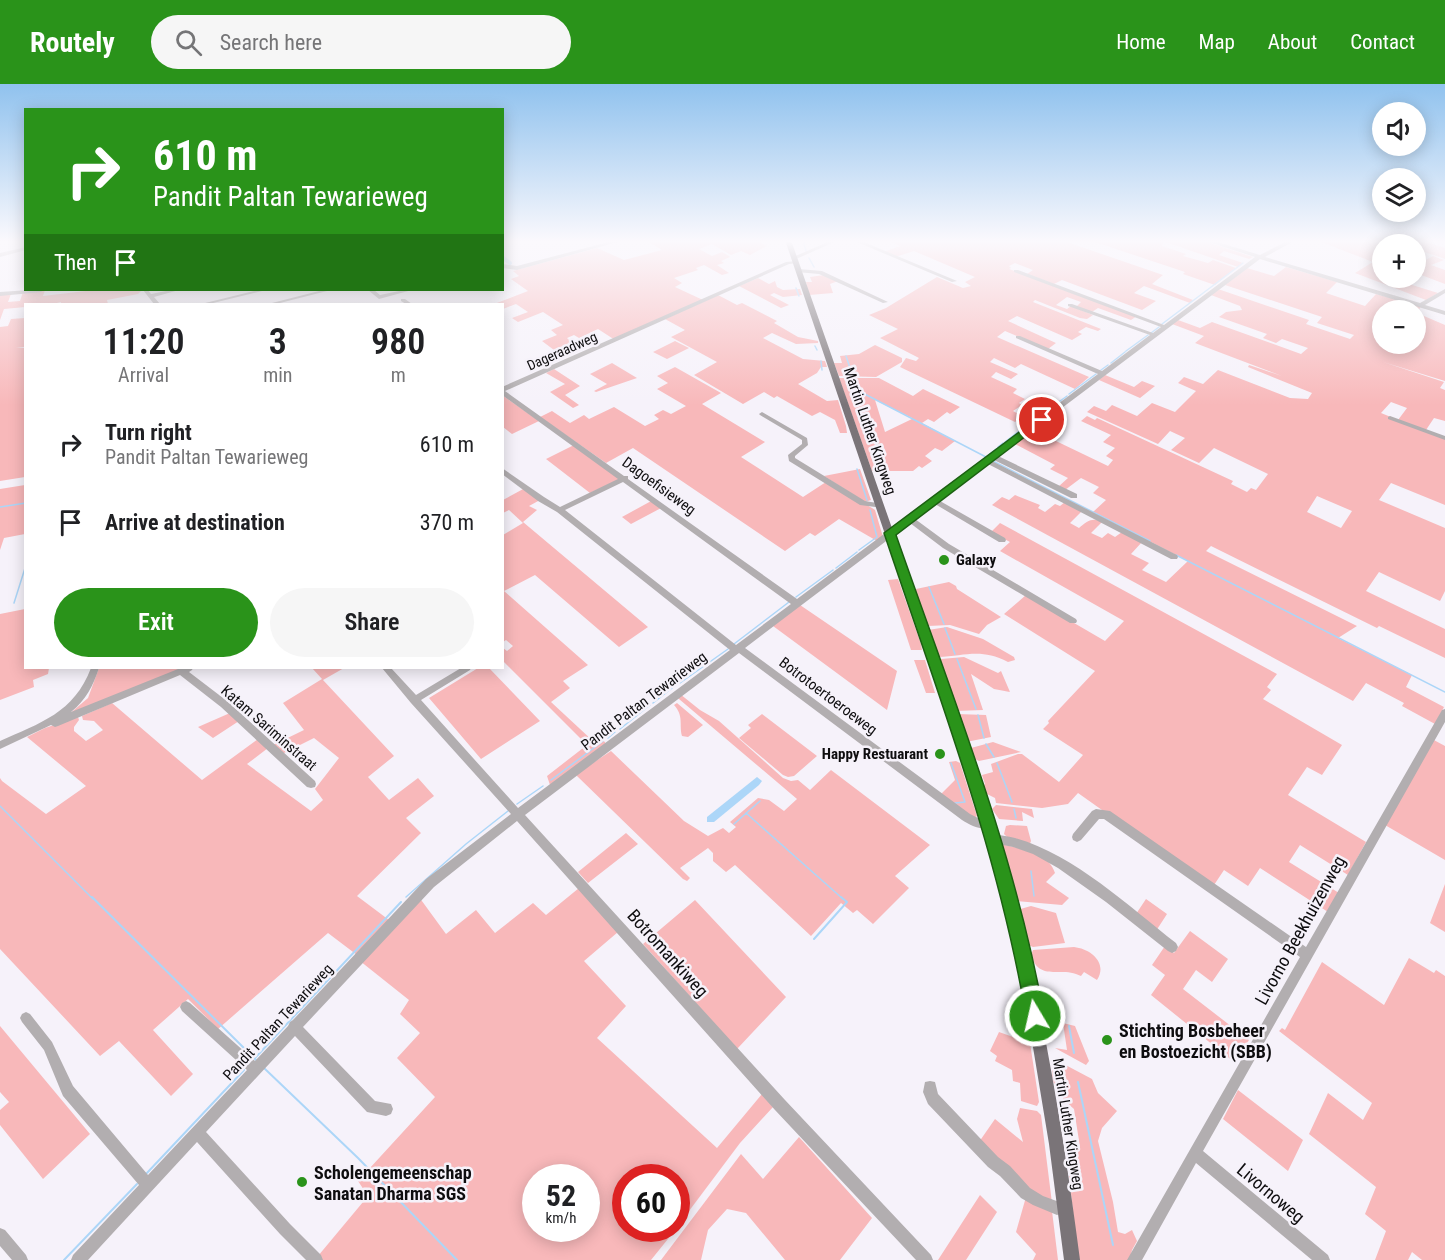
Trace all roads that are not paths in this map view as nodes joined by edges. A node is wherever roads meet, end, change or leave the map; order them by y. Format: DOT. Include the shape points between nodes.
graph roads {
  1 [pos="155,295"];
  2 [pos="242,295"];
  3 [pos="302,295"];
  4 [pos="715,295"];
  5 [pos="807,295"];
  6 [pos="870,295"];
  7 [pos="1080,295"];
  8 [pos="1209,295"];
  9 [pos="1385,295"];
  10 [pos="150,296"];
  11 [pos="1403,300"];
  12 [pos="885,302"];
  13 [pos="156,303"];
  14 [pos="208,303"];
  15 [pos="274,303"];
  16 [pos="1070,305"];
  17 [pos="1426,307"];
  18 [pos="1445,313"];
  19 [pos="1166,327"];
  20 [pos="1154,335"];
  21 [pos="1017,337"];
  22 [pos="1104,374"];
  23 [pos="505,390"];
  24 [pos="762,414"];
  25 [pos="1390,418"];
  26 [pos="1445,438"];
  27 [pos="991,459"];
  28 [pos="504,472"];
  29 [pos="625,478"];
  30 [pos="1074,496"];
  31 [pos="935,501"];
  32 [pos="880,506"];
  33 [pos="560,510"];
  34 [pos="909,519"];
  35 [pos="890,533"];
  36 [pos="1002,540"];
  37 [pos="1174,557"];
  38 [pos="798,604"];
  39 [pos="1073,621"];
  40 [pos="738,649"];
  41 [pos="95,669"];
  42 [pos="185,669"];
  43 [pos="387,669"];
  44 [pos="465,669"];
  45 [pos="414,700"];
  46 [pos="1445,713"];
  47 [pos="52,721"];
  48 [pos="0,745"];
  49 [pos="311,784"];
  50 [pos="518,814"];
  51 [pos="989,824"];
  52 [pos="1077,837"];
  53 [pos="992,839"];
  54 [pos="1172,947"];
  55 [pos="1308,955"];
  56 [pos="186,1007"];
  57 [pos="26,1018"];
  58 [pos="294,1026"];
  59 [pos="255,1069"];
  60 [pos="930,1087"];
  61 [pos="386,1109"];
  62 [pos="197,1132"];
  63 [pos="1196,1154"];
  64 [pos="148,1185"];
  65 [pos="1057,1208"];
  66 [pos="0,1235"];
  67 [pos="21,1260"];
  68 [pos="78,1260"];
  69 [pos="316,1260"];
  70 [pos="926,1260"];
  71 [pos="1072,1260"];
  72 [pos="1134,1260"];
  73 [pos="1323,1260"];
  1 -- 10 [label="street"];
  2 -- 14 [label="street"];
  3 -- 15 [label="street"];
  4 -- 23 [label="street, Dageraadweg"];
  5 -- 32 [label="main road, Martin Luther Kingweg"];
  6 -- 12 [label="street"];
  7 -- 19 [label="street"];
  8 -- 19 [label="street, Pandit Paltan Tewarieweg"];
  9 -- 11 [label="street"];
  10 -- 13 [label="street"];
  16 -- 20 [label="street"];
  17 -- 18 [label="street"];
  19 -- 20 [label="street, Pandit Paltan Tewarieweg"];
  20 -- 22 [label="street, Pandit Paltan Tewarieweg"];
  21 -- 22 [label="street"];
  22 -- 27 [label="street, Pandit Paltan Tewarieweg"];
  23 -- 29 [label="street, Dagoefisieweg"];
  24 -- 32 [label="street" via="805,439 805,445 791,459 862,503"];
  25 -- 26 [label="street"];
  27 -- 30 [label="street"];
  27 -- 31 [label="street, Pandit Paltan Tewarieweg"];
  27 -- 37 [label="street"];
  28 -- 33 [label="street, Botrotoertoeroeweg"];
  29 -- 33 [label="street"];
  29 -- 38 [label="street, Dagoefisieweg"];
  31 -- 34 [label="street, Pandit Paltan Tewarieweg"];
  31 -- 36 [label="street"];
  32 -- 35 [label="main road, Martin Luther Kingweg"];
  33 -- 40 [label="street, Botrotoertoeroeweg"];
  34 -- 35 [label="street, Pandit Paltan Tewarieweg"];
  34 -- 39 [label="street" via="946,546"];
  35 -- 38 [label="street, Pandit Paltan Tewarieweg"];
  35 -- 51 [label="main road, Martin Luther Kingweg"];
  38 -- 40 [label="street, Pandit Paltan Tewarieweg"];
  40 -- 50 [label="street, Pandit Paltan Tewarieweg"];
  40 -- 51 [label="street, Botrotoertoeroeweg" via="966,817"];
  41 -- 47 [label="street" via="78,703"];
  42 -- 47 [label="street" via="56,723"];
  42 -- 49 [label="street, Katam Sariminstraat"];
  43 -- 45 [label="street, Botromankiweg"];
  44 -- 45 [label="street"];
  45 -- 50 [label="street, Botromankiweg"];
  46 -- 55 [label="street, Livorno Beekhuizenweg"];
  47 -- 48 [label="street"];
  50 -- 58 [label="street, Pandit Paltan Tewarieweg" via="430,883"];
  50 -- 70 [label="street, Botromankiweg" via="780,1105"];
  51 -- 53 [label="main road, Martin Luther Kingweg"];
  52 -- 55 [label="street" via="1096,814 1106,814"];
  53 -- 54 [label="street" via="1006,839 1049,856"];
  53 -- 71 [label="main road, Martin Luther Kingweg" via="1029,980"];
  55 -- 63 [label="street, Livorno Beekhuizenweg"];
  56 -- 59 [label="street"];
  57 -- 64 [label="street" via="48,1046 68,1090"];
  58 -- 59 [label="street, Pandit Paltan Tewarieweg"];
  58 -- 61 [label="street" via="372,1107"];
  59 -- 62 [label="street, Pandit Paltan Tewarieweg"];
  60 -- 65 [label="street" via="933,1099 1023,1191"];
  62 -- 64 [label="street, Pandit Paltan Tewarieweg"];
  62 -- 69 [label="street"];
  63 -- 72 [label="street, Livorno Beekhuizenweg"];
  63 -- 73 [label="street, Livornoweg"];
  64 -- 68 [label="street, Pandit Paltan Tewarieweg"];
  66 -- 67 [label="street"];
}
